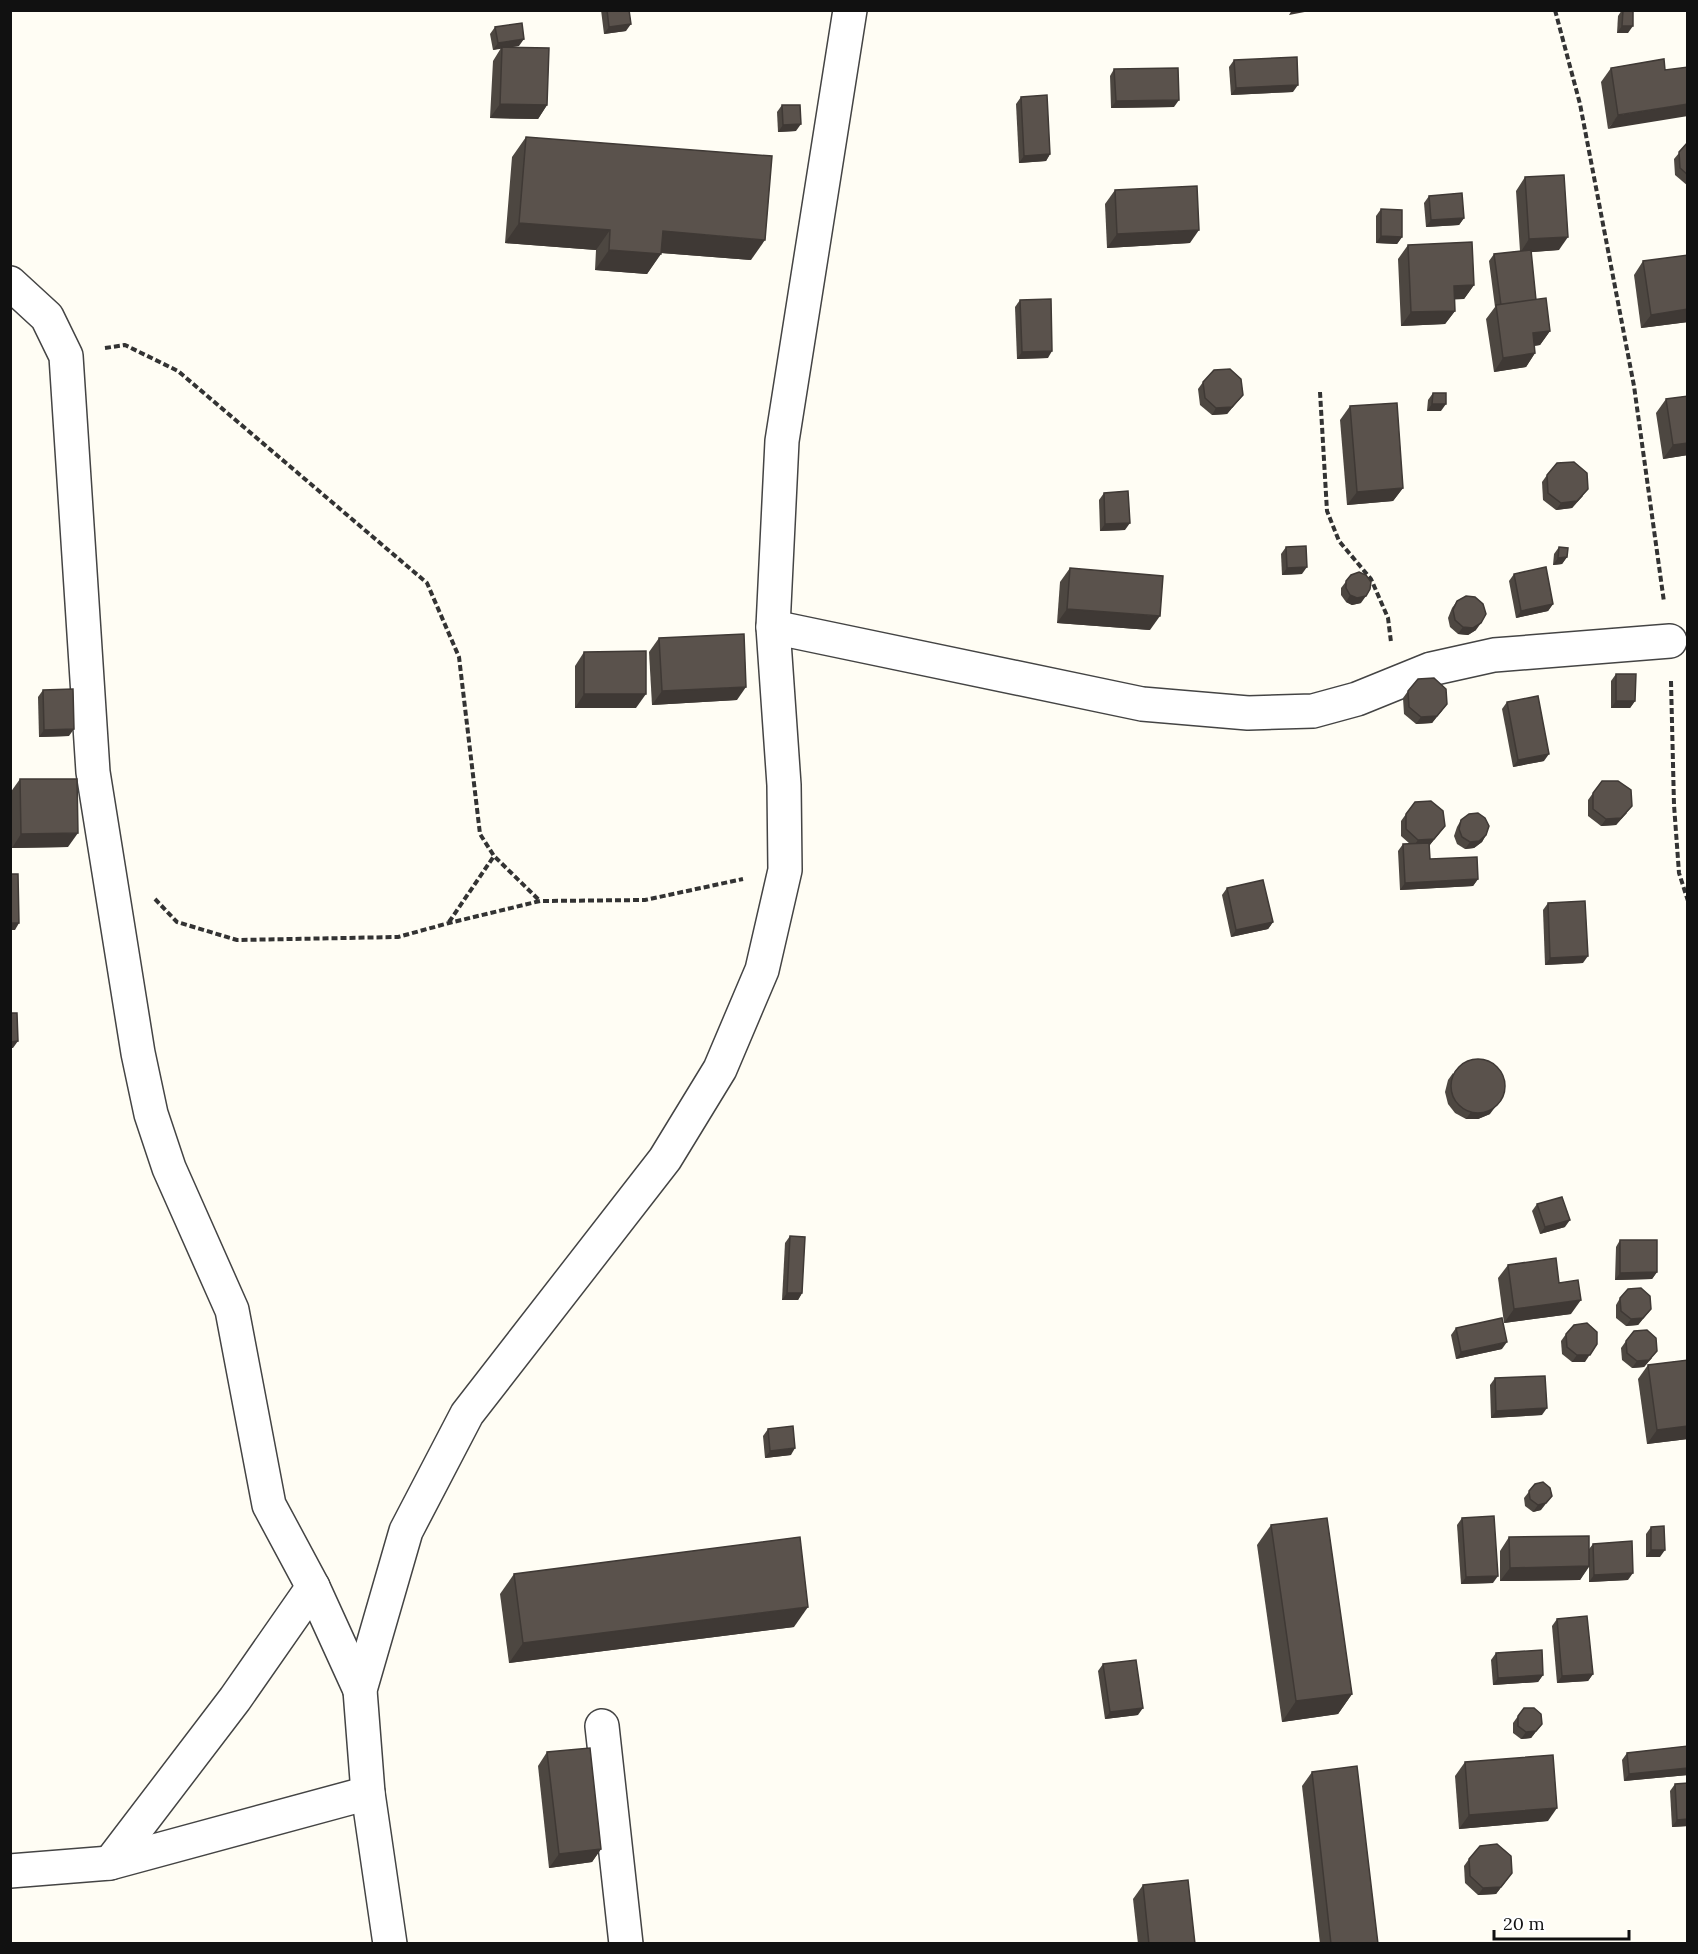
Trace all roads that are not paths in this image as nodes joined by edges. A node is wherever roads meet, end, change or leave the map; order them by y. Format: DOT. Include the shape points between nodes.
graph roads {
  1 [pos="850,10"];
  2 [pos="10,284"];
  3 [pos="773,627"];
  4 [pos="1670,641"];
  5 [pos="313,1587"];
  6 [pos="360,1690"];
  7 [pos="602,1726"];
  8 [pos="368,1793"];
  9 [pos="110,1863"];
  10 [pos="10,1871"];
  11 [pos="390,1944"];
  12 [pos="626,1944"];
  1 -- 3 [label="street" via="782,441"];
  2 -- 5 [label="street" via="47,317 66,356 93,772 151,1114 169,1168 232,1310 269,1505"];
  3 -- 4 [label="street" via="1142,704 1248,712 1313,711 1357,699 1431,669 1494,656"];
  3 -- 6 [label="street" via="784,785 785,870 762,970 720,1069 664,1159 467,1414 406,1531"];
  5 -- 6 [label="street"];
  5 -- 9 [label="street" via="235,1699"];
  6 -- 8 [label="street"];
  7 -- 12 [label="street"];
  8 -- 9 [label="street"];
  8 -- 11 [label="street"];
  9 -- 10 [label="street"];
}
